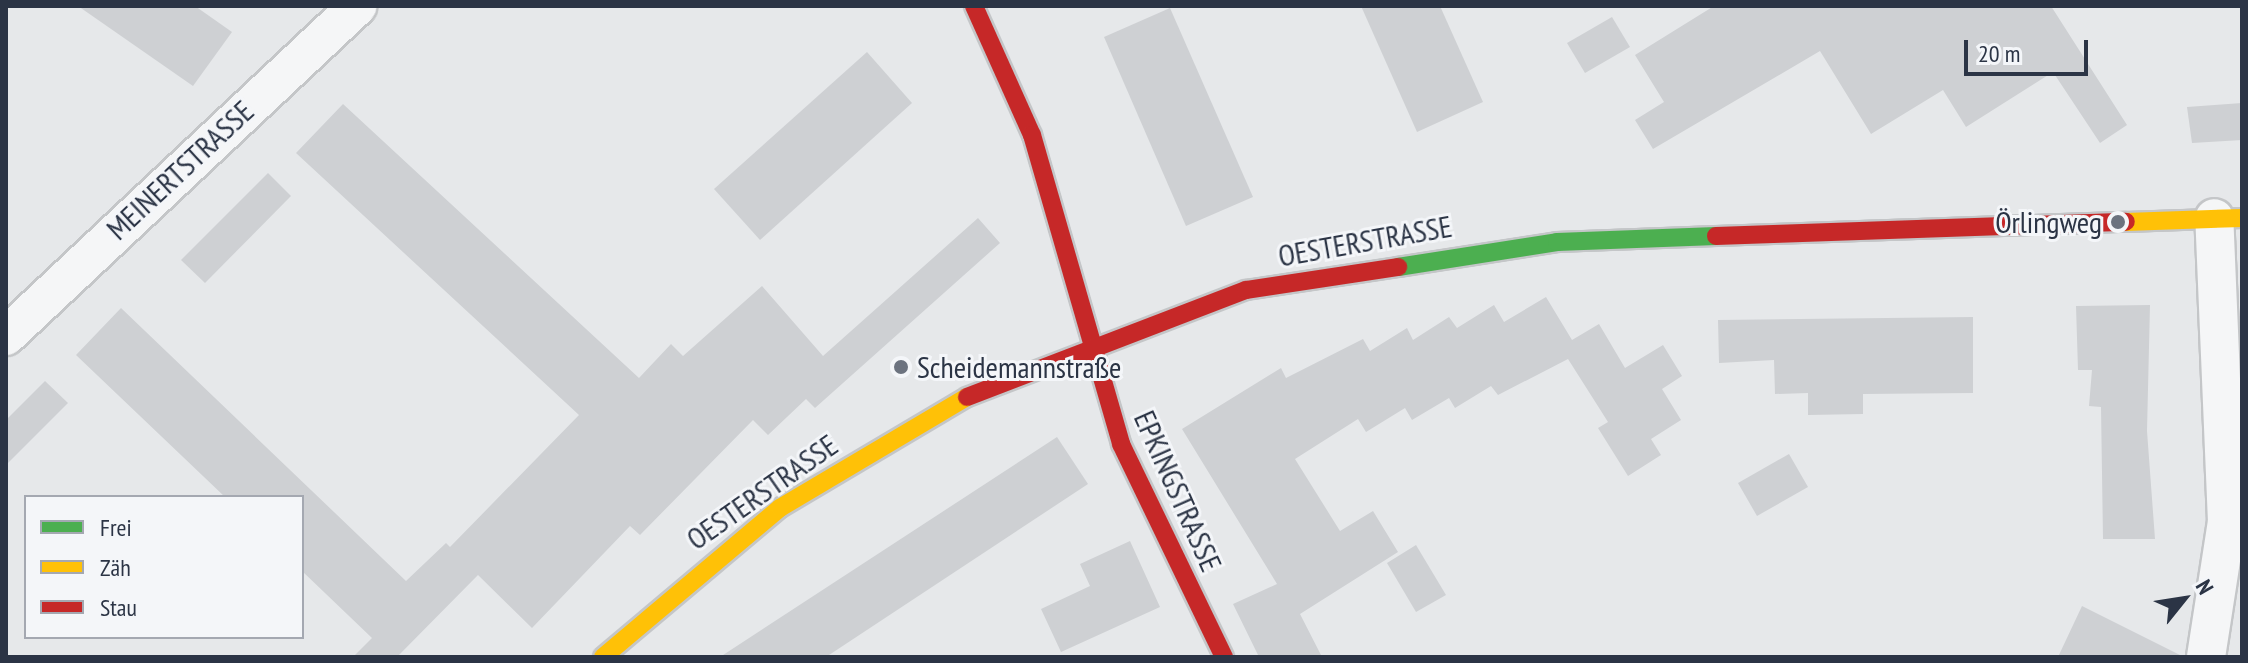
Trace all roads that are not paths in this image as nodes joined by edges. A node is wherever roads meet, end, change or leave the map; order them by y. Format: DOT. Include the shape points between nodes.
graph roads {
  1 [pos="357,6"];
  2 [pos="974,6"];
  3 [pos="2228,218"];
  4 [pos="6,336"];
  5 [pos="1093,344"];
  6 [pos="603,657"];
  7 [pos="1224,657"];
  8 [pos="2206,657"];
  1 -- 4 [label="street, MEINERTSTRASSE"];
  2 -- 5 [label="street" via="1032,135"];
  3 -- 5 [label="street, OESTERSTRASSE" via="1485,249 1246,290"];
  3 -- 8 [label="street" via="2227,522"];
  5 -- 6 [label="street, OESTERSTRASSE" via="929,416 780,508"];
  5 -- 7 [label="street, EPKINGSTRASSE" via="1121,444"];
}
